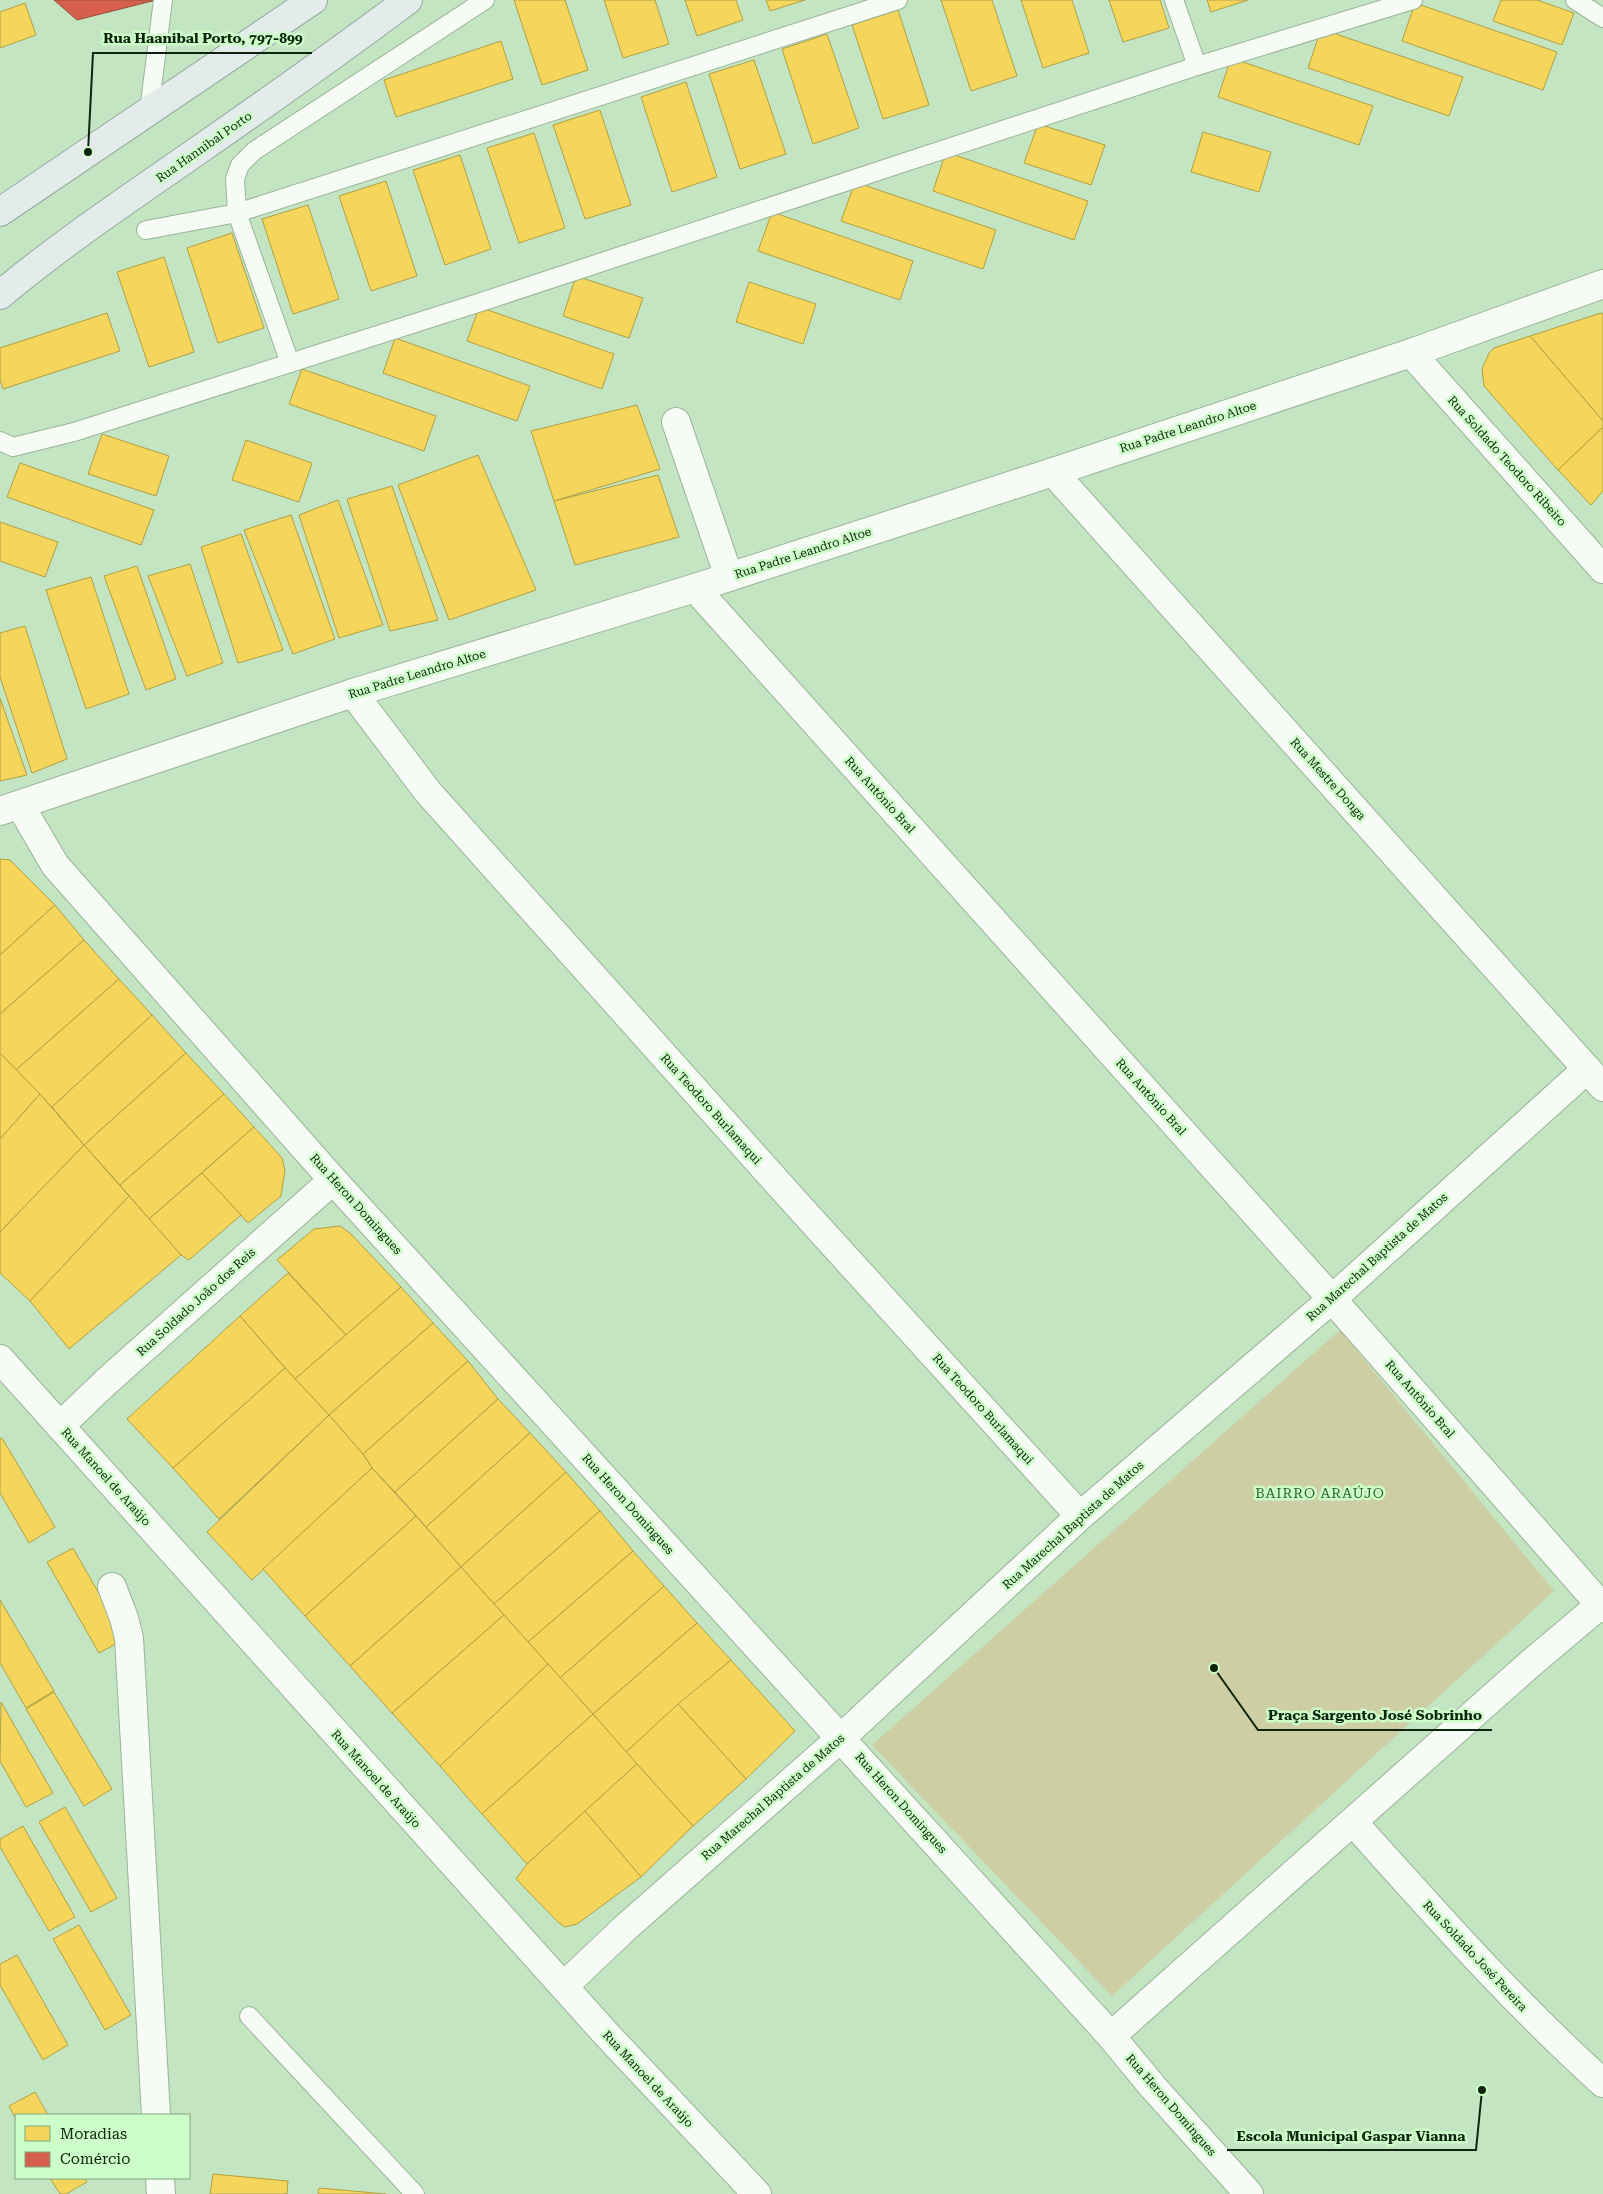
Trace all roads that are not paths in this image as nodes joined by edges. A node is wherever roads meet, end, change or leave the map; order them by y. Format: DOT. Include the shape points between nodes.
graph roads {
  1 [pos="163,0"];
  2 [pos="313,0"];
  3 [pos="408,0"];
  4 [pos="485,0"];
  5 [pos="898,0"];
  6 [pos="1174,0"];
  7 [pos="1413,0"];
  8 [pos="1575,0"];
  9 [pos="1603,18"];
  10 [pos="1197,66"];
  11 [pos="149,111"];
  12 [pos="2,207"];
  13 [pos="237,213"];
  14 [pos="146,230"];
  15 [pos="1603,284"];
  16 [pos="0,295"];
  17 [pos="1411,353"];
  18 [pos="290,363"];
  19 [pos="676,422"];
  20 [pos="4,446"];
  21 [pos="1053,472"];
  22 [pos="1603,569"];
  23 [pos="729,577"];
  24 [pos="695,588"];
  25 [pos="353,693"];
  26 [pos="10,808"];
  27 [pos="1595,1078"];
  28 [pos="333,1180"];
  29 [pos="1332,1299"];
  30 [pos="0,1359"];
  31 [pos="60,1426"];
  32 [pos="1080,1516"];
  33 [pos="112,1587"];
  34 [pos="1602,1606"];
  35 [pos="842,1737"];
  36 [pos="1353,1822"];
  37 [pos="564,1986"];
  38 [pos="249,2016"];
  39 [pos="1111,2036"];
  40 [pos="1603,2083"];
  41 [pos="156,2114"];
  42 [pos="160,2179"];
  43 [pos="161,2194"];
  44 [pos="415,2194"];
  45 [pos="757,2194"];
  46 [pos="1249,2194"];
  1 -- 11 [label="lane"];
  2 -- 11 [label="main road"];
  3 -- 16 [label="main road, Rua Hannibal Porto" via="42,261"];
  4 -- 13 [label="lane" via="254,151 240,165 235,179"];
  5 -- 13 [label="lane"];
  6 -- 10 [label="lane"];
  7 -- 10 [label="lane"];
  8 -- 9 [label="lane"];
  10 -- 18 [label="lane"];
  11 -- 12 [label="main road"];
  13 -- 14 [label="lane"];
  13 -- 18 [label="lane"];
  15 -- 17 [label="street, Rua Padre Leandro Altoe"];
  17 -- 21 [label="street, Rua Padre Leandro Altoe"];
  17 -- 22 [label="street, Rua Soldado Teodoro Ribeiro"];
  18 -- 20 [label="lane" via="74,432"];
  19 -- 23 [label="street"];
  21 -- 23 [label="street, Rua Padre Leandro Altoe"];
  21 -- 27 [label="street, Rua Mestre Donga"];
  23 -- 24 [label="street, Rua Padre Leandro Altoe"];
  24 -- 25 [label="street, Rua Padre Leandro Altoe"];
  24 -- 29 [label="street, Rua Antônio Bral"];
  25 -- 26 [label="street, Rua Padre Leandro Altoe"];
  25 -- 32 [label="street, Rua Teodoro Burlamaqui" via="428,792"];
  26 -- 28 [label="street, Rua Heron Domingues" via="55,865"];
  27 -- 29 [label="street, Rua Marechal Baptista de Matos"];
  28 -- 31 [label="street, Rua Soldado João dos Reis"];
  28 -- 35 [label="street, Rua Heron Domingues"];
  29 -- 32 [label="street, Rua Marechal Baptista de Matos"];
  29 -- 34 [label="street, Rua Antônio Bral"];
  30 -- 31 [label="street, Rua Manoel de Araújo"];
  31 -- 37 [label="street, Rua Manoel de Araújo"];
  32 -- 35 [label="street, Rua Marechal Baptista de Matos"];
  33 -- 41 [label="street" via="129,1638"];
  34 -- 36 [label="street" via="1530,1664"];
  35 -- 37 [label="street, Rua Marechal Baptista de Matos" via="625,1928"];
  35 -- 39 [label="street, Rua Heron Domingues"];
  36 -- 39 [label="street"];
  36 -- 40 [label="street, Rua Soldado José Pereira" via="1505,1990"];
  37 -- 45 [label="street, Rua Manoel de Araújo"];
  38 -- 44 [label="lane"];
  39 -- 46 [label="street, Rua Heron Domingues"];
  42 -- 43 [label="street"];
}
